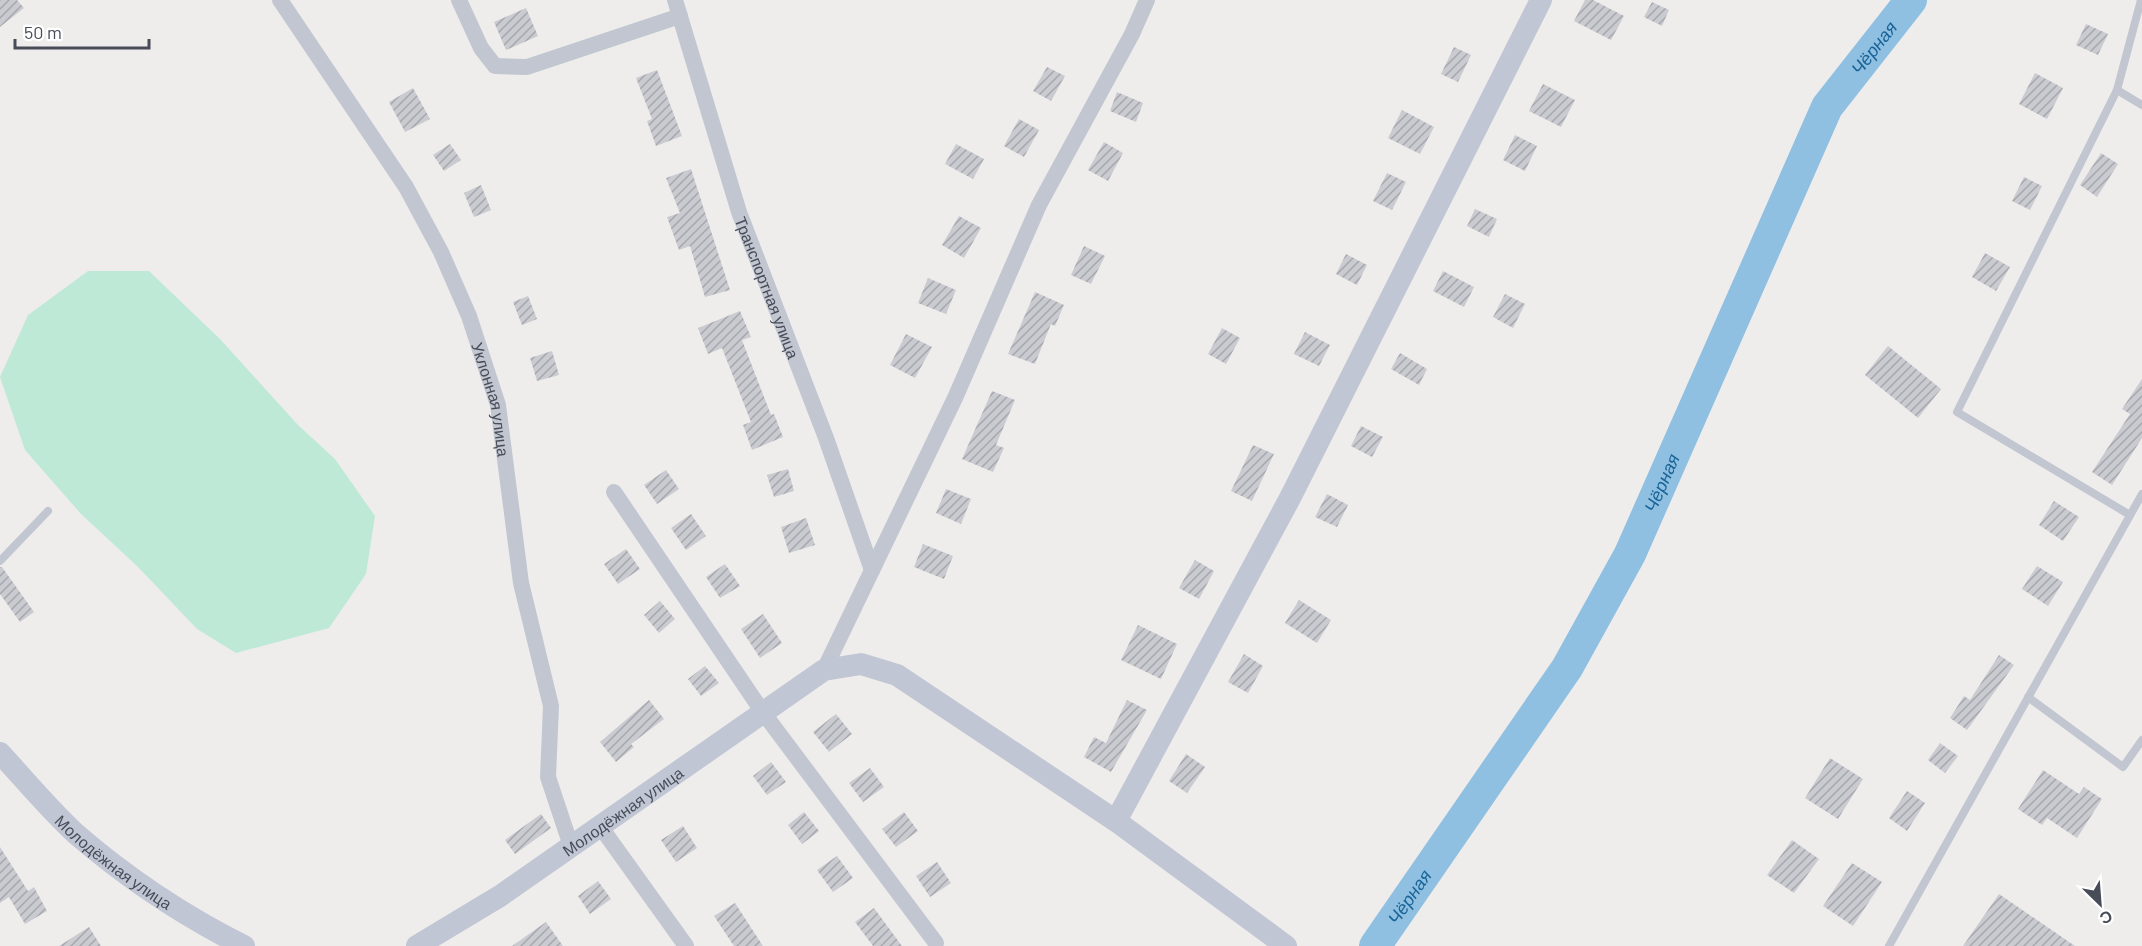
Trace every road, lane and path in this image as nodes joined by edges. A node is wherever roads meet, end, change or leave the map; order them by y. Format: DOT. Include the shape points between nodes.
graph roads {
  1 [pos="280,0"];
  2 [pos="459,0"];
  3 [pos="1148,0"];
  4 [pos="1541,0"];
  5 [pos="2141,0"];
  6 [pos="678,8"];
  7 [pos="2117,90"];
  8 [pos="2142,105"];
  9 [pos="614,492"];
  10 [pos="2142,494"];
  11 [pos="48,511"];
  12 [pos="2130,515"];
  13 [pos="0,561"];
  14 [pos="872,570"];
  15 [pos="824,670"];
  16 [pos="2028,697"];
  17 [pos="762,711"];
  18 [pos="2142,740"];
  19 [pos="0,753"];
  20 [pos="1116,821"];
  21 [pos="600,826"];
  22 [pos="571,846"];
  23 [pos="429,943"];
  24 [pos="936,944"];
  25 [pos="244,946"];
  26 [pos="686,946"];
  27 [pos="1286,946"];
  28 [pos="1889,946"];
  1 -- 22 [label="street, Уклонная улица" via="406,187 469,316 498,405 521,583 551,706 548,777"];
  2 -- 6 [label="street" via="481,48 495,66 527,67"];
  3 -- 14 [label="street" via="1039,205 955,398"];
  4 -- 20 [label="street" via="1290,498"];
  5 -- 7 [label="lane"];
  6 -- 14 [label="street, Транспортная улица" via="739,212"];
  7 -- 8 [label="lane"];
  7 -- 12 [label="lane" via="1957,412"];
  9 -- 17 [label="street"];
  10 -- 12 [label="lane"];
  11 -- 13 [label="lane"];
  12 -- 16 [label="lane"];
  14 -- 15 [label="street"];
  15 -- 17 [label="street, Молодёжная улица"];
  15 -- 20 [label="street" via="861,664 897,675"];
  16 -- 18 [label="lane" via="2123,767"];
  16 -- 28 [label="lane"];
  17 -- 21 [label="street, Молодёжная улица"];
  17 -- 24 [label="street"];
  19 -- 25 [label="street, Молодёжная улица" via="75,833 204,926"];
  20 -- 27 [label="street"];
  21 -- 22 [label="street, Молодёжная улица"];
  21 -- 26 [label="street"];
  22 -- 23 [label="street, Молодёжная улица"];
}
